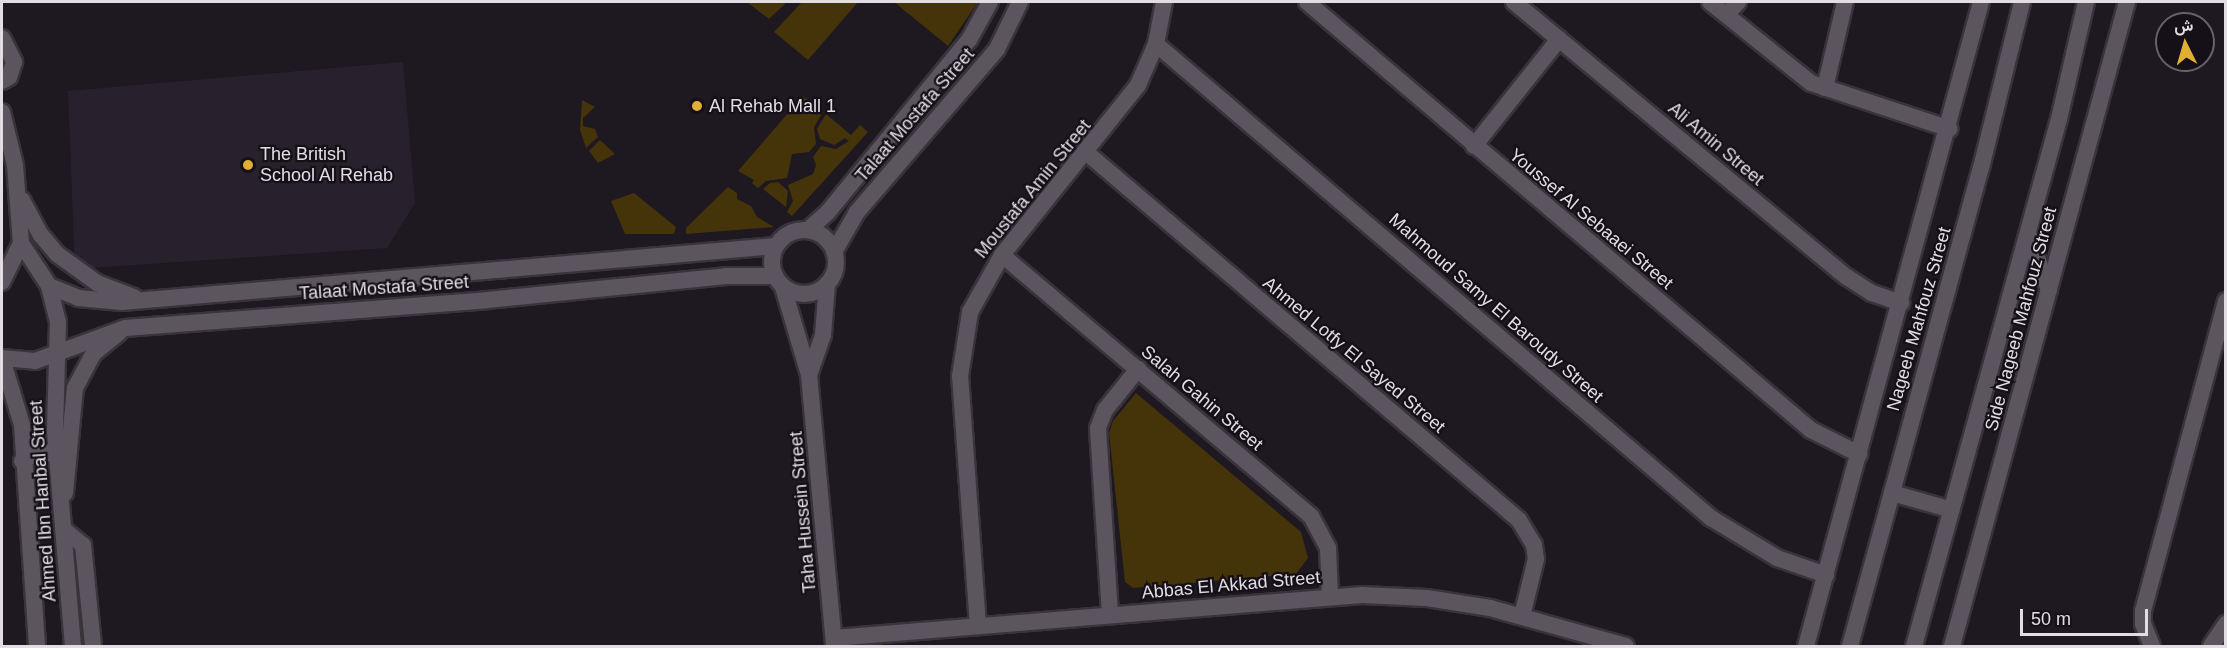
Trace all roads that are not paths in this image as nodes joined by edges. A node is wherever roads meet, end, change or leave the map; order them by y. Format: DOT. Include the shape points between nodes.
graph roads {
  1 [pos="990,2"];
  2 [pos="1020,2"];
  3 [pos="1164,2"];
  4 [pos="1307,2"];
  5 [pos="1514,2"];
  6 [pos="1710,2"];
  7 [pos="1738,2"];
  8 [pos="1845,2"];
  9 [pos="1981,2"];
  10 [pos="2022,2"];
  11 [pos="2086,2"];
  12 [pos="2127,2"];
  13 [pos="1726,15"];
  14 [pos="2,38"];
  15 [pos="1558,39"];
  16 [pos="1156,44"];
  17 [pos="2,81"];
  18 [pos="1825,88"];
  19 [pos="2,112"];
  20 [pos="1950,129"];
  21 [pos="1474,146"];
  22 [pos="1087,153"];
  23 [pos="18,190"];
  24 [pos="808,230"];
  25 [pos="2028,233"];
  26 [pos="21,243"];
  27 [pos="776,246"];
  28 [pos="834,252"];
  29 [pos="1002,255"];
  30 [pos="779,281"];
  31 [pos="2,282"];
  32 [pos="827,284"];
  33 [pos="49,286"];
  34 [pos="2049,290"];
  35 [pos="144,300"];
  36 [pos="2226,302"];
  37 [pos="1901,303"];
  38 [pos="125,328"];
  39 [pos="59,349"];
  40 [pos="2,358"];
  41 [pos="1137,369"];
  42 [pos="809,375"];
  43 [pos="2,393"];
  44 [pos="22,424"];
  45 [pos="1859,454"];
  46 [pos="56,455"];
  47 [pos="22,461"];
  48 [pos="1892,493"];
  49 [pos="1952,510"];
  50 [pos="61,512"];
  51 [pos="63,529"];
  52 [pos="1826,575"];
  53 [pos="1330,596"];
  54 [pos="1110,615"];
  55 [pos="1522,616"];
  56 [pos="2226,624"];
  57 [pos="978,626"];
  58 [pos="834,642"];
  59 [pos="37,646"];
  60 [pos="73,646"];
  61 [pos="93,646"];
  62 [pos="1626,646"];
  63 [pos="1806,646"];
  64 [pos="1850,646"];
  65 [pos="1914,646"];
  66 [pos="1952,646"];
  67 [pos="2152,646"];
  68 [pos="2211,646"];
  1 -- 24 [label="street, Talaat Mostafa Street" via="969,40 828,212"];
  2 -- 28 [label="street, Talaat Mostafa Street" via="998,49 857,213"];
  3 -- 16 [label="street, Moustafa Amin Street"];
  4 -- 21 [label="street, Youssef Al Sebaaei Street"];
  5 -- 15 [label="street, Ali Amin Street"];
  6 -- 13 [label="street"];
  7 -- 13 [label="street"];
  8 -- 18 [label="street"];
  9 -- 20 [label="street"];
  10 -- 48 [label="street, Nageeb Mahfouz Street"];
  11 -- 25 [label="street" via="2060,119"];
  12 -- 34 [label="street, Side Nageeb Mahfouz Street"];
  13 -- 18 [label="street" via="1798,76"];
  14 -- 17 [label="street" via="14,62 9,76"];
  15 -- 21 [label="street"];
  15 -- 37 [label="street, Ali Amin Street" via="1847,277 1872,293"];
  16 -- 22 [label="street, Moustafa Amin Street" via="1138,86"];
  16 -- 52 [label="street, Mahmoud Samy El Baroudy Street" via="1711,518 1777,558"];
  18 -- 20 [label="street"];
  19 -- 23 [label="street, Ahmed Ibn Hanbal Street"];
  20 -- 37 [label="street"];
  21 -- 45 [label="street, Youssef Al Sebaaei Street" via="1811,430"];
  22 -- 29 [label="street, Moustafa Amin Street"];
  22 -- 55 [label="street, Ahmed Lotfy El Sayed Street" via="1519,520 1528,531 1536,559"];
  23 -- 26 [label="street, Ahmed Ibn Hanbal Street"];
  23 -- 35 [label="street" via="28,213 57,254 97,283"];
  24 -- 27 [label="street" via="787,235"];
  24 -- 28 [label="street" via="824,237"];
  25 -- 34 [label="street"];
  25 -- 49 [label="street"];
  26 -- 31 [label="street"];
  26 -- 33 [label="street, Ahmed Ibn Hanbal Street"];
  27 -- 30 [label="street" via="772,266"];
  27 -- 35 [label="street, Talaat Mostafa Street"];
  28 -- 32 [label="street" via="834,273"];
  29 -- 41 [label="street, Salah Gahin Street"];
  29 -- 57 [label="street, Moustafa Amin Street" via="970,312 961,354"];
  30 -- 32 [label="street" via="800,294"];
  30 -- 38 [label="street, Talaat Mostafa Street" via="726,276 487,300"];
  30 -- 42 [label="street, Taha Hussein Street"];
  32 -- 42 [label="street, Taha Hussein Street" via="823,334"];
  33 -- 35 [label="street, Talaat Mostafa Street" via="89,300"];
  33 -- 39 [label="street, Ahmed Ibn Hanbal Street" via="58,322"];
  34 -- 66 [label="street, Side Nageeb Mahfouz Street"];
  36 -- 67 [label="street" via="2143,611 2143,624"];
  37 -- 45 [label="street"];
  38 -- 39 [label="street, Talaat Mostafa Street"];
  38 -- 50 [label="street" via="94,353 75,388 69,470"];
  39 -- 40 [label="street, Talaat Mostafa Street" via="35,361"];
  39 -- 46 [label="street, Ahmed Ibn Hanbal Street"];
  40 -- 44 [label="street, Ahmed Ibn Hanbal Street"];
  41 -- 53 [label="street, Salah Gahin Street" via="1311,516 1328,548"];
  41 -- 54 [label="street" via="1105,410 1098,428"];
  42 -- 58 [label="street, Taha Hussein Street"];
  43 -- 44 [label="street"];
  44 -- 47 [label="street, Ahmed Ibn Hanbal Street"];
  45 -- 52 [label="street"];
  46 -- 47 [label="street" via="41,451"];
  46 -- 50 [label="street, Ahmed Ibn Hanbal Street"];
  47 -- 59 [label="street, Ahmed Ibn Hanbal Street"];
  48 -- 49 [label="street"];
  48 -- 64 [label="street, Nageeb Mahfouz Street"];
  49 -- 65 [label="street"];
  50 -- 51 [label="street, Ahmed Ibn Hanbal Street"];
  51 -- 60 [label="street, Ahmed Ibn Hanbal Street"];
  51 -- 61 [label="street" via="83,545"];
  52 -- 63 [label="street"];
  53 -- 54 [label="street, Abbas El Akkad Street"];
  53 -- 55 [label="street, Abbas El Akkad Street" via="1426,598"];
  54 -- 57 [label="street, Abbas El Akkad Street"];
  55 -- 62 [label="street, Abbas El Akkad Street"];
  56 -- 68 [label="street"];
  57 -- 58 [label="street, Abbas El Akkad Street"];
}
